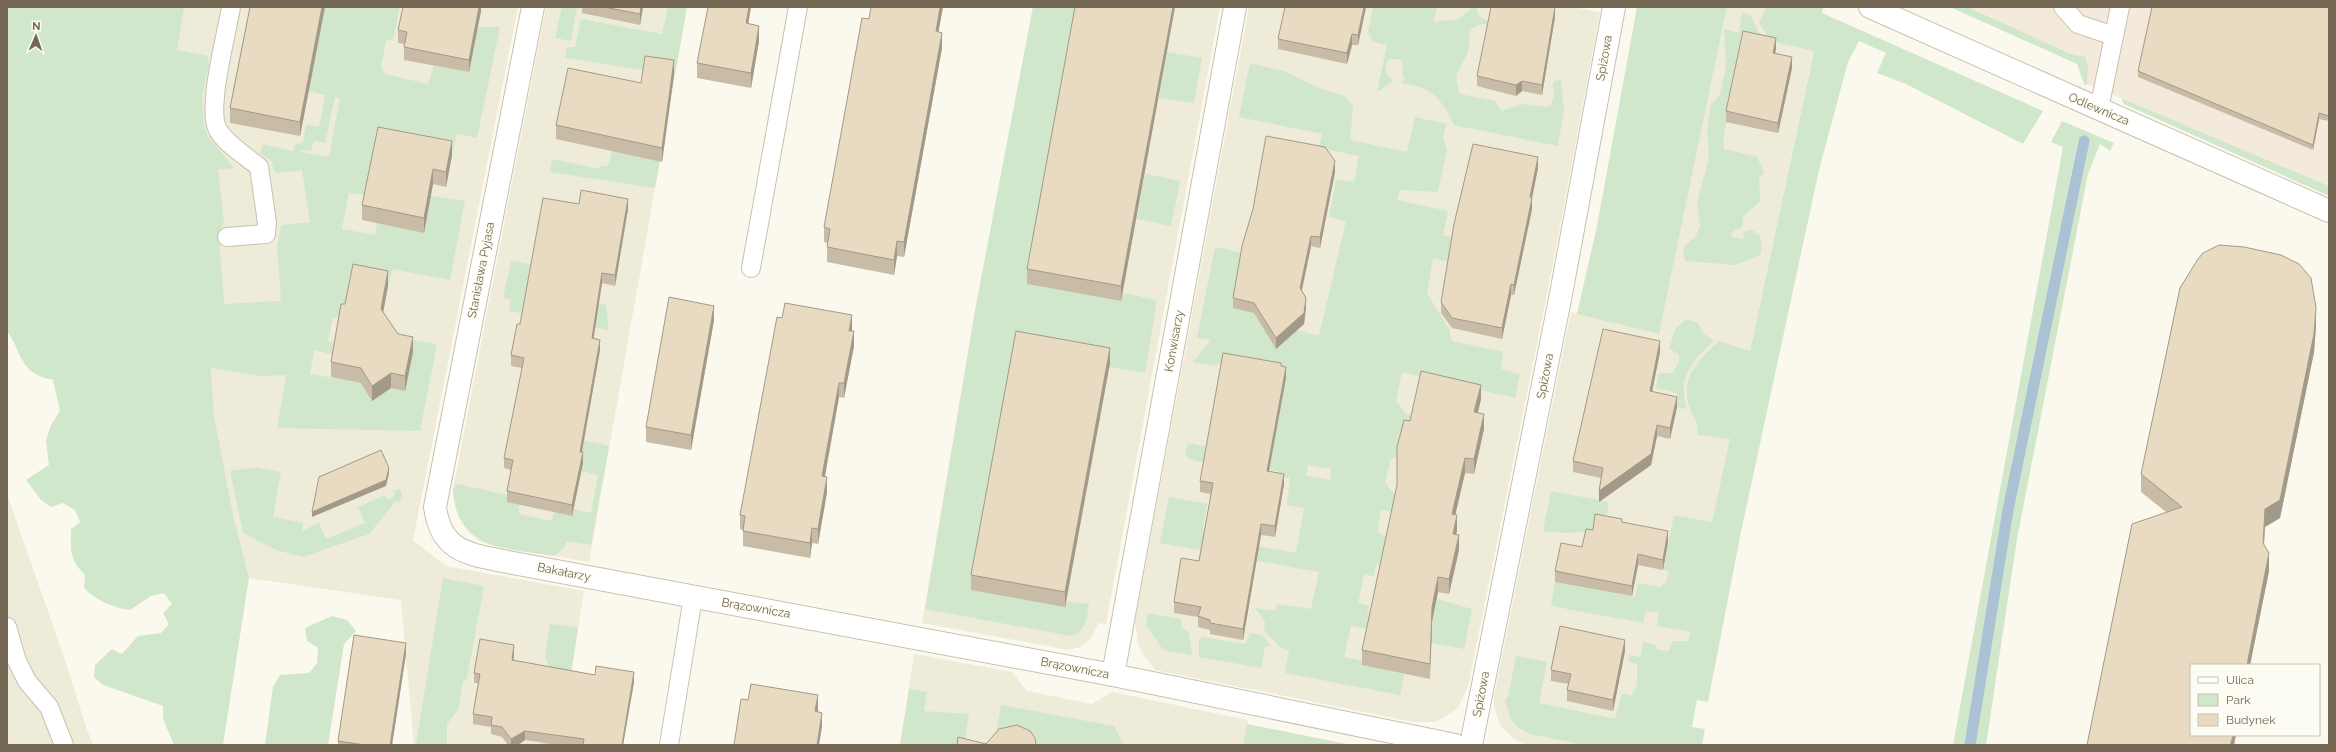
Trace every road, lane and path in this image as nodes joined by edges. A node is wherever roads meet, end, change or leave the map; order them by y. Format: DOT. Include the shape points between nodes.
graph roads {
  1 [pos="232,7"];
  2 [pos="533,7"];
  3 [pos="798,7"];
  4 [pos="1235,7"];
  5 [pos="1614,7"];
  6 [pos="1870,7"];
  7 [pos="2062,7"];
  8 [pos="2120,7"];
  9 [pos="2114,36"];
  10 [pos="2099,109"];
  11 [pos="2329,211"];
  12 [pos="227,238"];
  13 [pos="752,268"];
  14 [pos="442,532"];
  15 [pos="693,597"];
  16 [pos="7,627"];
  17 [pos="1113,675"];
  18 [pos="64,745"];
  19 [pos="669,745"];
  20 [pos="1455,745"];
  21 [pos="1471,745"];
  1 -- 12 [label="lane" via="214,116 219,131 259,167 267,224 266,234"];
  2 -- 14 [label="street, Stanisława Pyjasa" via="435,507"];
  3 -- 13 [label="lane"];
  4 -- 17 [label="street, Konwisarzy"];
  5 -- 21 [label="street, Spiżowa" via="1561,294"];
  6 -- 10 [label="street, Odlewnicza"];
  7 -- 9 [label="lane" via="2078,24"];
  8 -- 9 [label="lane"];
  9 -- 10 [label="lane"];
  10 -- 11 [label="street, Odlewnicza"];
  14 -- 15 [label="street, Bakałarzy" via="454,546 471,554"];
  15 -- 17 [label="street, Brązownicza"];
  15 -- 19 [label="lane"];
  16 -- 18 [label="lane" via="20,667 27,681 49,707"];
  17 -- 20 [label="street, Brązownicza"];
}
